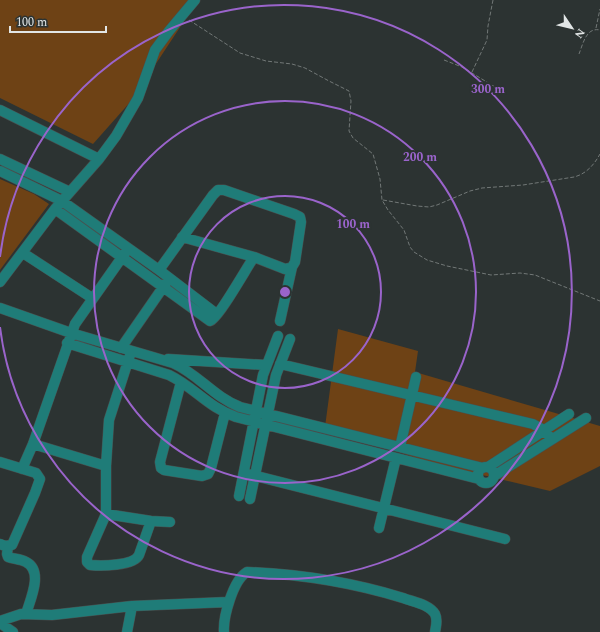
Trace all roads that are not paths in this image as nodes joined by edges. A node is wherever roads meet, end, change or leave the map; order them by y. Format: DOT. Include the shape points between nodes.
graph roads {
  1 [pos="195,0"];
  2 [pos="0,110"];
  3 [pos="0,159"];
  4 [pos="99,159"];
  5 [pos="0,171"];
  6 [pos="70,192"];
  7 [pos="62,201"];
  8 [pos="56,209"];
  9 [pos="182,237"];
  10 [pos="128,248"];
  11 [pos="23,252"];
  12 [pos="254,257"];
  13 [pos="121,258"];
  14 [pos="292,267"];
  15 [pos="159,270"];
  16 [pos="169,278"];
  17 [pos="0,282"];
  18 [pos="162,288"];
  19 [pos="92,298"];
  20 [pos="0,308"];
  21 [pos="210,313"];
  22 [pos="280,321"];
  23 [pos="278,336"];
  24 [pos="69,338"];
  25 [pos="290,339"];
  26 [pos="121,348"];
  27 [pos="131,351"];
  28 [pos="159,359"];
  29 [pos="128,362"];
  30 [pos="280,364"];
  31 [pos="266,365"];
  32 [pos="181,367"];
  33 [pos="192,375"];
  34 [pos="416,377"];
  35 [pos="180,381"];
  36 [pos="412,396"];
  37 [pos="256,411"];
  38 [pos="225,413"];
  39 [pos="268,414"];
  40 [pos="569,414"];
  41 [pos="586,418"];
  42 [pos="254,422"];
  43 [pos="557,422"];
  44 [pos="266,425"];
  45 [pos="543,431"];
  46 [pos="563,432"];
  47 [pos="552,440"];
  48 [pos="33,444"];
  49 [pos="400,447"];
  50 [pos="396,458"];
  51 [pos="0,462"];
  52 [pos="106,466"];
  53 [pos="485,468"];
  54 [pos="22,469"];
  55 [pos="244,473"];
  56 [pos="255,476"];
  57 [pos="494,476"];
  58 [pos="479,479"];
  59 [pos="239,496"];
  60 [pos="250,500"];
  61 [pos="384,508"];
  62 [pos="106,514"];
  63 [pos="151,521"];
  64 [pos="170,522"];
  65 [pos="379,528"];
  66 [pos="505,539"];
  67 [pos="4,545"];
  68 [pos="228,602"];
  69 [pos="132,606"];
  70 [pos="26,614"];
  71 [pos="0,622"];
  72 [pos="13,632"];
  73 [pos="127,632"];
  74 [pos="224,632"];
  75 [pos="435,632"];
  1 -- 4 [label="street" via="155,50 136,104"];
  2 -- 4 [label="street"];
  3 -- 6 [label="street"];
  4 -- 6 [label="street"];
  5 -- 7 [label="street"];
  6 -- 7 [label="street"];
  7 -- 8 [label="street"];
  7 -- 10 [label="street"];
  8 -- 11 [label="street"];
  8 -- 13 [label="street"];
  9 -- 12 [label="street"];
  9 -- 14 [label="street" via="212,195 218,190 224,190 300,217 296,262"];
  9 -- 15 [label="street"];
  10 -- 13 [label="street"];
  10 -- 15 [label="street"];
  11 -- 17 [label="street"];
  11 -- 19 [label="street"];
  12 -- 14 [label="street" via="285,268"];
  12 -- 21 [label="street"];
  13 -- 18 [label="street"];
  13 -- 19 [label="street"];
  14 -- 22 [label="street"];
  15 -- 16 [label="street"];
  16 -- 18 [label="street"];
  16 -- 21 [label="street"];
  18 -- 21 [label="street"];
  18 -- 26 [label="street"];
  19 -- 24 [label="street"];
  20 -- 24 [label="street"];
  23 -- 31 [label="street"];
  24 -- 26 [label="street"];
  24 -- 29 [label="street"];
  24 -- 48 [label="street"];
  25 -- 30 [label="street"];
  26 -- 27 [label="street"];
  27 -- 28 [label="street"];
  27 -- 29 [label="street"];
  28 -- 31 [label="street"];
  28 -- 32 [label="street"];
  29 -- 35 [label="street"];
  29 -- 52 [label="street" via="109,420"];
  30 -- 36 [label="street"];
  30 -- 39 [label="street"];
  31 -- 37 [label="street"];
  32 -- 33 [label="street"];
  32 -- 35 [label="street"];
  33 -- 35 [label="street"];
  33 -- 37 [label="street" via="229,402"];
  34 -- 36 [label="street"];
  35 -- 38 [label="street"];
  35 -- 38 [label="street" via="160,459 160,465 164,470 202,476 208,474"];
  36 -- 45 [label="street" via="533,424"];
  36 -- 49 [label="street"];
  37 -- 39 [label="street"];
  37 -- 42 [label="street"];
  38 -- 42 [label="street"];
  39 -- 44 [label="street"];
  39 -- 49 [label="street"];
  40 -- 43 [label="street"];
  41 -- 46 [label="street"];
  42 -- 44 [label="street"];
  42 -- 55 [label="street"];
  43 -- 45 [label="street"];
  43 -- 46 [label="street"];
  44 -- 50 [label="street"];
  44 -- 56 [label="street"];
  45 -- 47 [label="street"];
  45 -- 53 [label="street"];
  46 -- 47 [label="street"];
  47 -- 57 [label="street"];
  48 -- 52 [label="street"];
  48 -- 54 [label="street"];
  49 -- 53 [label="street"];
  50 -- 58 [label="street"];
  50 -- 61 [label="street"];
  51 -- 54 [label="street"];
  52 -- 62 [label="street"];
  53 -- 57 [label="street" via="493,470"];
  53 -- 58 [label="street" via="478,474"];
  54 -- 67 [label="street" via="36,474 40,480 12,545"];
  55 -- 56 [label="street"];
  55 -- 59 [label="street"];
  56 -- 60 [label="street"];
  56 -- 61 [label="street"];
  57 -- 58 [label="street" via="489,483 483,483"];
  61 -- 65 [label="street"];
  61 -- 66 [label="street"];
  62 -- 63 [label="street"];
  62 -- 63 [label="street" via="87,557 90,565 135,560"];
  63 -- 64 [label="street"];
  67 -- 70 [label="street" via="8,557 28,562 35,571 35,581"];
  68 -- 69 [label="street"];
  68 -- 74 [label="street"];
  68 -- 75 [label="street" via="242,575 247,572 292,575 373,589 427,607 436,615"];
  69 -- 70 [label="street" via="52,615"];
  69 -- 73 [label="street"];
  70 -- 71 [label="street"];
  71 -- 72 [label="street"];
}
